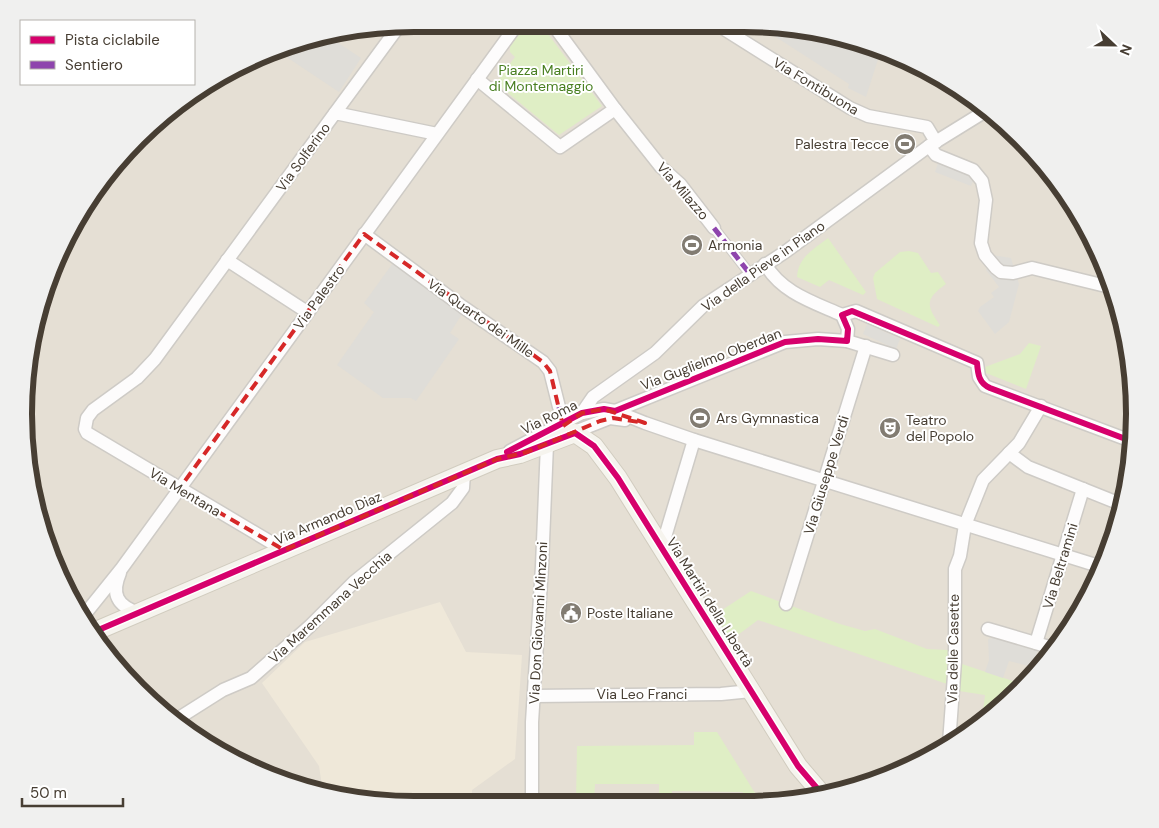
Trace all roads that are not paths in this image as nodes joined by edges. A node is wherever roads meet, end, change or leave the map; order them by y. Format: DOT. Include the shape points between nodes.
graph roads {
  1 [pos="512,32"];
  2 [pos="558,32"];
  3 [pos="727,32"];
  4 [pos="394,33"];
  5 [pos="477,78"];
  6 [pos="615,109"];
  7 [pos="335,113"];
  8 [pos="981,114"];
  9 [pos="437,134"];
  10 [pos="933,144"];
  11 [pos="714,228"];
  12 [pos="364,234"];
  13 [pos="227,260"];
  14 [pos="765,264"];
  15 [pos="750,274"];
  16 [pos="1104,286"];
  17 [pos="308,312"];
  18 [pos="842,315"];
  19 [pos="847,342"];
  20 [pos="866,346"];
  21 [pos="893,355"];
  22 [pos="1041,406"];
  23 [pos="559,407"];
  24 [pos="615,410"];
  25 [pos="582,413"];
  26 [pos="645,424"];
  27 [pos="567,429"];
  28 [pos="87,433"];
  29 [pos="1126,436"];
  30 [pos="694,440"];
  31 [pos="547,444"];
  32 [pos="1009,454"];
  33 [pos="497,459"];
  34 [pos="464,473"];
  35 [pos="824,480"];
  36 [pos="179,489"];
  37 [pos="1083,489"];
  38 [pos="1116,503"];
  39 [pos="965,525"];
  40 [pos="662,547"];
  41 [pos="284,550"];
  42 [pos="1063,555"];
  43 [pos="960,556"];
  44 [pos="1095,565"];
  45 [pos="122,568"];
  46 [pos="786,604"];
  47 [pos="88,611"];
  48 [pos="139,612"];
  49 [pos="961,620"];
  50 [pos="99,629"];
  51 [pos="988,629"];
  52 [pos="1036,644"];
  53 [pos="1047,647"];
  54 [pos="750,691"];
  55 [pos="534,696"];
  56 [pos="181,716"];
  57 [pos="950,736"];
  58 [pos="798,766"];
  59 [pos="816,788"];
  60 [pos="806,790"];
  61 [pos="532,796"];
  1 -- 5 [label="street, Via Palestro"];
  2 -- 6 [label="street"];
  3 -- 10 [label="street, Via Fontibuona" via="857,111 927,127"];
  4 -- 7 [label="street"];
  5 -- 6 [label="street" via="560,147"];
  5 -- 9 [label="street, Via Palestro"];
  6 -- 11 [label="street, Via Milazzo"];
  7 -- 9 [label="street, Via Solferino"];
  7 -- 13 [label="street, Via Solferino"];
  8 -- 10 [label="street, Via della Pieve in Piano"];
  9 -- 12 [label="street, Via Palestro"];
  10 -- 14 [label="street, Via della Pieve in Piano"];
  10 -- 16 [label="street" via="936,155 978,174 986,200 982,249 996,268 1013,273 1032,268"];
  11 -- 15 [label="street, Via Milazzo"];
  12 -- 17 [label="street, Via Palestro"];
  12 -- 23 [label="street, Via Quarto dei Mille" via="543,362 550,371"];
  13 -- 17 [label="street"];
  13 -- 28 [label="street, Via Solferino" via="148,368 89,414 85,426"];
  14 -- 15 [label="street, Via della Pieve in Piano"];
  14 -- 18 [label="street" via="792,293"];
  15 -- 25 [label="street, Via della Pieve in Piano" via="703,306 656,353 605,387"];
  17 -- 36 [label="street, Via Palestro"];
  18 -- 19 [label="street" via="848,329"];
  18 -- 22 [label="street" via="856,312 977,363 979,377 985,386"];
  19 -- 20 [label="street, Via Guglielmo Oberdan"];
  19 -- 24 [label="street, Via Guglielmo Oberdan" via="818,339 785,342"];
  20 -- 21 [label="street, Via Guglielmo Oberdan"];
  20 -- 35 [label="street, Via Giuseppe Verdi"];
  22 -- 29 [label="street"];
  22 -- 32 [label="street, Via delle Casette"];
  23 -- 27 [label="street, Via Quarto dei Mille"];
  24 -- 25 [label="street, Via Roma"];
  24 -- 26 [label="street, Via Roma"];
  25 -- 27 [label="street, Via Roma"];
  26 -- 27 [label="street, Via Roma" via="610,418"];
  26 -- 30 [label="street, Via Roma"];
  27 -- 31 [label="main road, Via Armando Diaz"];
  27 -- 33 [label="street, Via Roma"];
  27 -- 40 [label="main road, Via Martiri della Libertà" via="585,438 602,457"];
  28 -- 36 [label="street, Via Mentana"];
  30 -- 35 [label="street, Via Roma"];
  30 -- 40 [label="street"];
  31 -- 33 [label="main road, Via Armando Diaz"];
  31 -- 55 [label="street, Via Don Giovanni Minzoni"];
  32 -- 37 [label="street" via="1028,467"];
  32 -- 39 [label="street, Via delle Casette" via="984,480"];
  33 -- 34 [label="main road, Via Armando Diaz"];
  34 -- 41 [label="main road, Via Armando Diaz"];
  34 -- 56 [label="street, Via Maremmana Vecchia" via="463,488 452,503 354,582 251,678 223,690"];
  35 -- 39 [label="street, Via Roma"];
  35 -- 46 [label="street, Via Giuseppe Verdi"];
  36 -- 41 [label="street, Via Mentana"];
  36 -- 45 [label="street, Via Palestro"];
  37 -- 38 [label="street"];
  37 -- 42 [label="street, Via Beltramini"];
  39 -- 42 [label="street, Via Roma"];
  39 -- 43 [label="street, Via delle Casette"];
  40 -- 54 [label="main road, Via Martiri della Libertà"];
  41 -- 48 [label="main road, Via Armando Diaz"];
  42 -- 44 [label="street, Via Roma"];
  42 -- 52 [label="street, Via Beltramini"];
  43 -- 49 [label="street, Via delle Casette" via="964,567"];
  43 -- 57 [label="street, Via delle Casette" via="955,569 955,662"];
  45 -- 47 [label="street, Via Palestro"];
  45 -- 48 [label="street, Via Palestro" via="115,586 117,597 123,606"];
  48 -- 50 [label="main road, Via Armando Diaz"];
  51 -- 52 [label="street"];
  52 -- 53 [label="street"];
  54 -- 55 [label="street, Via Leo Franci"];
  54 -- 58 [label="main road, Via Martiri della Libertà"];
  55 -- 61 [label="street, Via Don Giovanni Minzoni"];
  58 -- 59 [label="main road, Via Martiri della Libertà"];
  58 -- 60 [label="main road"];
}
